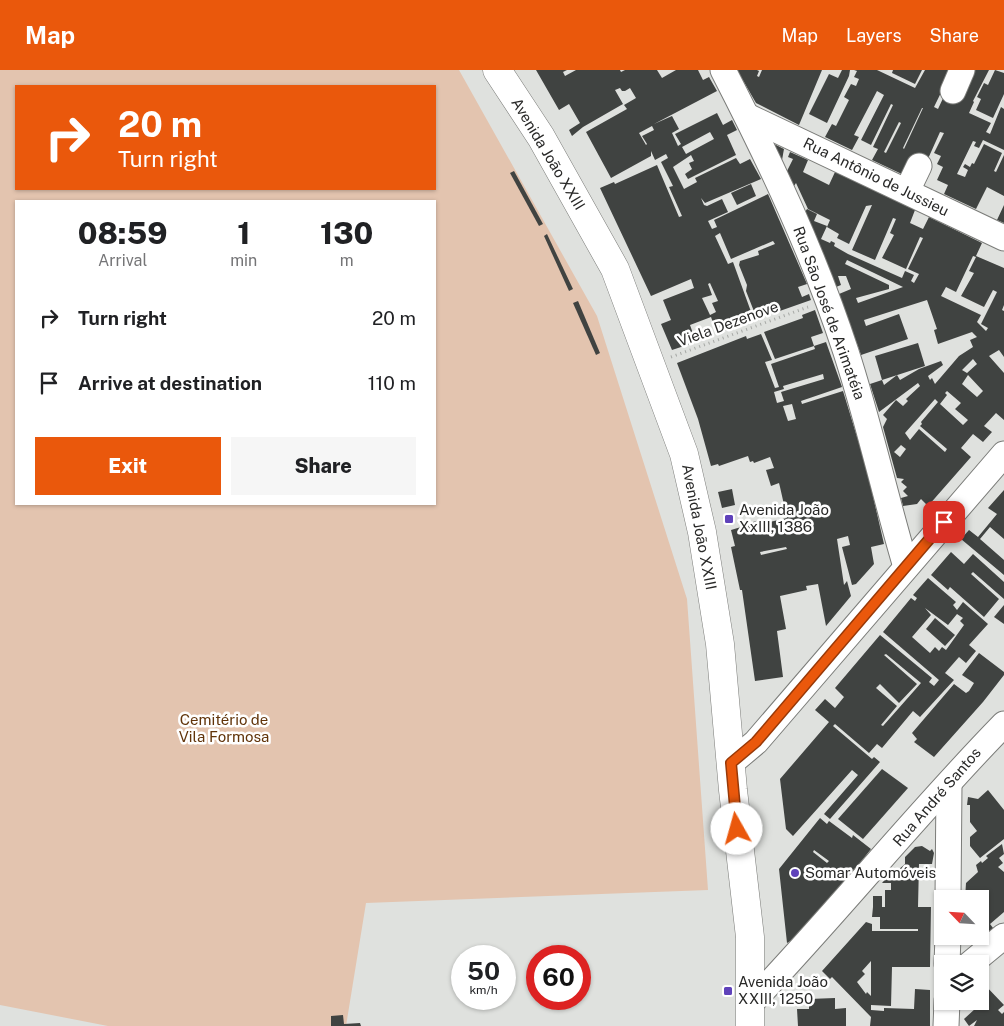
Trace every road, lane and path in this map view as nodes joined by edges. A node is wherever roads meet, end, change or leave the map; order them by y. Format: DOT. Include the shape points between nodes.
graph roads {
  1 [pos="497,70"];
  2 [pos="723,70"];
  3 [pos="747,116"];
  4 [pos="919,166"];
  5 [pos="907,192"];
  6 [pos="1004,238"];
  7 [pos="812,305"];
  8 [pos="652,365"];
  9 [pos="1004,454"];
  10 [pos="906,567"];
  11 [pos="1004,724"];
  12 [pos="731,763"];
  13 [pos="949,784"];
  14 [pos="948,890"];
  15 [pos="1004,936"];
  16 [pos="981,955"];
  17 [pos="947,1010"];
  18 [pos="750,1015"];
  19 [pos="946,1026"];
  1 -- 8 [label="main road, Avenida João XXIII" via="541,137 615,269"];
  2 -- 3 [label="street, Rua São José de Arimatéia"];
  3 -- 5 [label="street, Rua Antônio de Jussieu"];
  3 -- 10 [label="street, Rua São José de Arimatéia" via="780,184 845,350"];
  4 -- 5 [label="street"];
  5 -- 6 [label="street, Rua Antônio de Jussieu"];
  7 -- 8 [label="path, Viela Dezenove"];
  8 -- 12 [label="main road, Avenida João XXIII" via="684,454 702,532 720,644"];
  9 -- 10 [label="street"];
  10 -- 12 [label="street" via="756,742"];
  11 -- 13 [label="street, Rua André Santos"];
  12 -- 18 [label="main road, Avenida João XXIII" via="750,937"];
  13 -- 14 [label="street"];
  13 -- 18 [label="street, Rua André Santos" via="805,947"];
  15 -- 16 [label="street"];
  17 -- 19 [label="street"];
}
